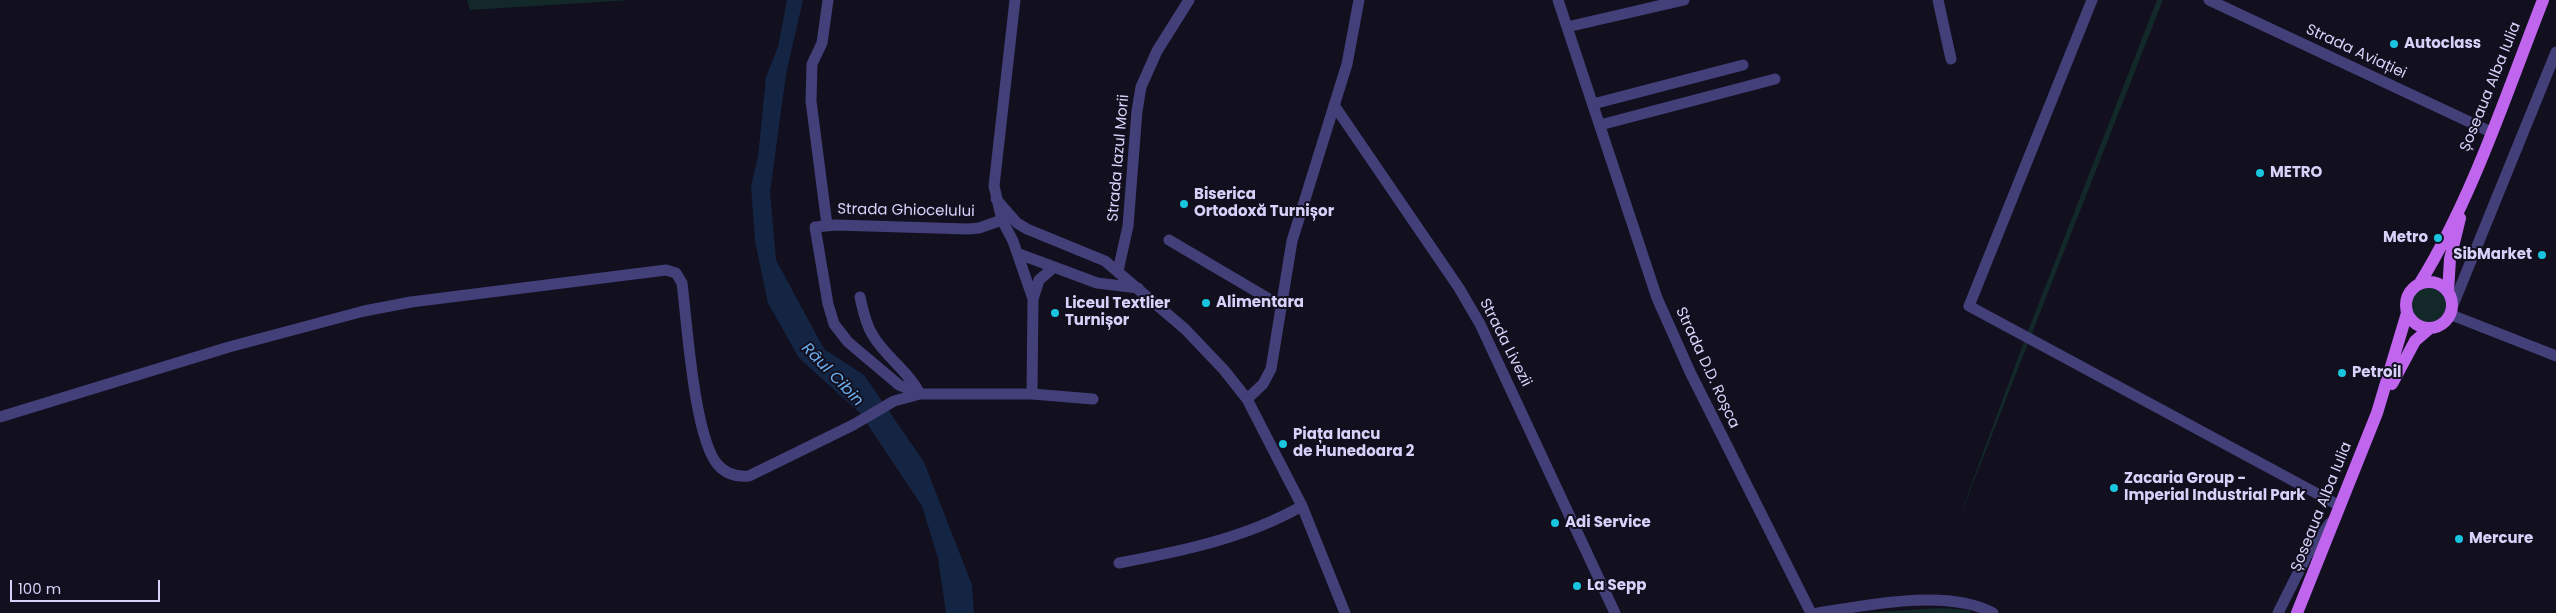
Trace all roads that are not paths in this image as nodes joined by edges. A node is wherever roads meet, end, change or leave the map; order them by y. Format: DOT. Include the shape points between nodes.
graph roads {
  1 [pos="828,0"];
  2 [pos="1015,0"];
  3 [pos="1189,0"];
  4 [pos="1359,0"];
  5 [pos="1558,0"];
  6 [pos="1684,0"];
  7 [pos="1938,0"];
  8 [pos="2092,0"];
  9 [pos="2209,0"];
  10 [pos="2544,0"];
  11 [pos="1567,27"];
  12 [pos="2556,52"];
  13 [pos="1951,59"];
  14 [pos="1743,65"];
  15 [pos="1775,79"];
  16 [pos="1593,104"];
  17 [pos="1334,105"];
  18 [pos="1600,125"];
  19 [pos="2491,132"];
  20 [pos="2468,186"];
  21 [pos="996,199"];
  22 [pos="1002,220"];
  23 [pos="828,225"];
  24 [pos="1169,240"];
  25 [pos="1019,254"];
  26 [pos="1053,268"];
  27 [pos="1118,271"];
  28 [pos="2420,283"];
  29 [pos="2462,287"];
  30 [pos="1138,288"];
  31 [pos="2448,292"];
  32 [pos="860,297"];
  33 [pos="1033,299"];
  34 [pos="1281,306"];
  35 [pos="2450,312"];
  36 [pos="2407,313"];
  37 [pos="2430,328"];
  38 [pos="872,334"];
  39 [pos="858,351"];
  40 [pos="2556,356"];
  41 [pos="920,394"];
  42 [pos="1032,394"];
  43 [pos="1247,398"];
  44 [pos="1093,399"];
  45 [pos="2377,412"];
  46 [pos="0,417"];
  47 [pos="1302,506"];
  48 [pos="2338,511"];
  49 [pos="1119,564"];
  50 [pos="1345,613"];
  51 [pos="1615,613"];
  52 [pos="1811,613"];
  53 [pos="1818,613"];
  54 [pos="1994,613"];
  55 [pos="2278,613"];
  56 [pos="2297,613"];
  1 -- 23 [label="street, Strada Ghiocelului" via="822,43 812,64 811,101"];
  2 -- 21 [label="street" via="995,171"];
  3 -- 27 [label="street, Strada Iazul Morii" via="1157,50 1141,87 1128,226"];
  4 -- 17 [label="street" via="1347,64"];
  5 -- 11 [label="street, Strada D.D. Roșca"];
  6 -- 11 [label="street"];
  7 -- 13 [label="street"];
  8 -- 48 [label="street" via="1970,306"];
  9 -- 19 [label="street, Strada Aviației"];
  10 -- 19 [label="main road, Șoseaua Alba Iulia"];
  11 -- 16 [label="street, Strada D.D. Roșca"];
  12 -- 29 [label="street"];
  14 -- 16 [label="street"];
  15 -- 18 [label="street"];
  16 -- 18 [label="street, Strada D.D. Roșca"];
  17 -- 34 [label="street" via="1292,241"];
  17 -- 51 [label="street, Strada Livezii" via="1480,324"];
  18 -- 52 [label="street, Strada D.D. Roșca" via="1661,306 1690,372"];
  19 -- 20 [label="main road, Șoseaua Alba Iulia"];
  20 -- 28 [label="main road, Șoseaua Alba Iulia"];
  20 -- 31 [label="main road, Șoseaua Alba Iulia" via="2450,259"];
  21 -- 22 [label="street"];
  21 -- 27 [label="street" via="1027,229 1097,256"];
  22 -- 23 [label="street, Strada Ghiocelului" via="968,229"];
  22 -- 25 [label="street"];
  23 -- 39 [label="street" via="815,228 828,304 840,334"];
  24 -- 34 [label="street"];
  25 -- 26 [label="street"];
  25 -- 33 [label="street"];
  26 -- 30 [label="street" via="1098,283"];
  26 -- 33 [label="street" via="1040,280"];
  27 -- 30 [label="street"];
  28 -- 31 [label="main road" via="2435,282"];
  28 -- 36 [label="main road" via="2407,298"];
  29 -- 31 [label="street" via="2454,293"];
  29 -- 35 [label="street"];
  30 -- 43 [label="street" via="1198,341"];
  31 -- 35 [label="main road"];
  32 -- 38 [label="street"];
  33 -- 42 [label="street"];
  34 -- 43 [label="street" via="1271,369 1263,384"];
  35 -- 37 [label="main road" via="2441,324"];
  35 -- 40 [label="street"];
  36 -- 37 [label="main road" via="2416,324"];
  36 -- 45 [label="main road, Șoseaua Alba Iulia"];
  37 -- 45 [label="main road, Șoseaua Alba Iulia" via="2412,346"];
  38 -- 39 [label="street"];
  38 -- 41 [label="street" via="907,372"];
  39 -- 41 [label="street" via="899,386"];
  41 -- 42 [label="street"];
  41 -- 46 [label="street" via="894,401 749,476 739,477 724,470 713,457 701,425 682,283 676,273 666,270 411,302 364,311 229,347"];
  42 -- 44 [label="street"];
  43 -- 47 [label="street"];
  45 -- 48 [label="main road, Șoseaua Alba Iulia"];
  47 -- 49 [label="street" via="1268,524 1232,536"];
  47 -- 50 [label="street"];
  48 -- 55 [label="street" via="2307,555"];
  48 -- 56 [label="main road, Șoseaua Alba Iulia"];
  53 -- 54 [label="street" via="1877,603 1948,600 1974,604"];
}
